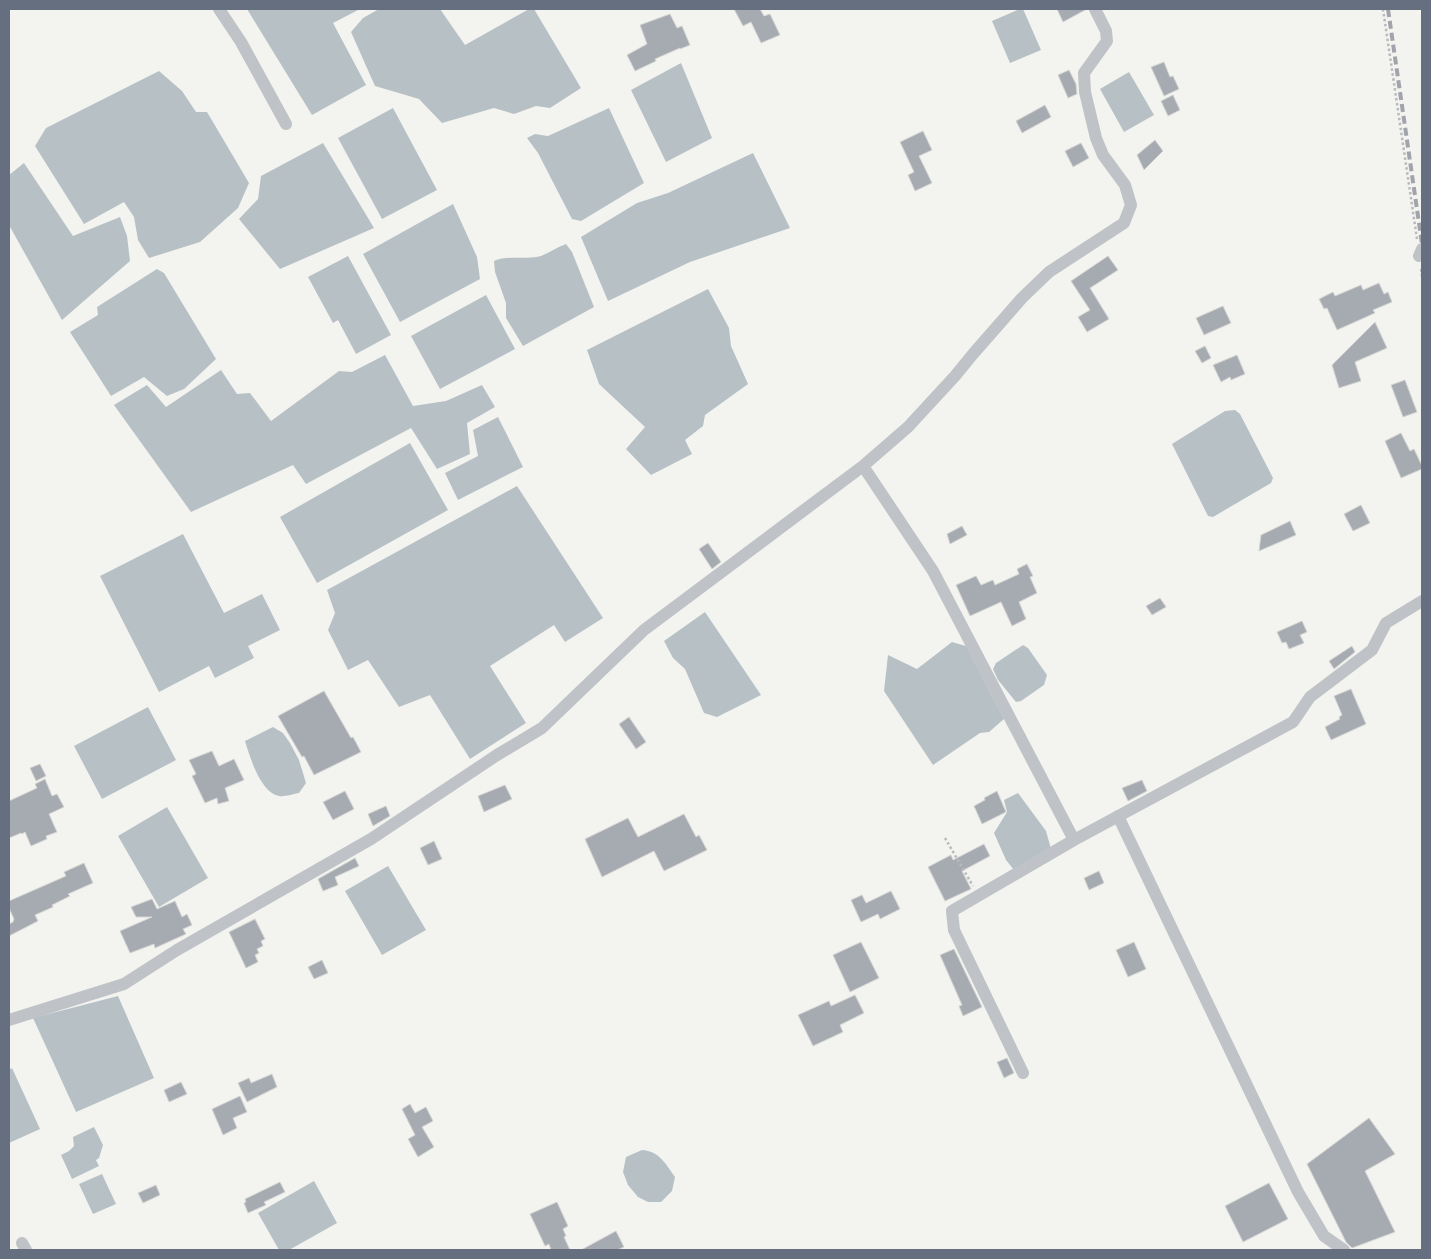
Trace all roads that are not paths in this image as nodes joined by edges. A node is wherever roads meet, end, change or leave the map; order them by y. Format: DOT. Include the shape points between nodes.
graph roads {
  1 [pos="219,9"];
  2 [pos="1095,9"];
  3 [pos="286,124"];
  4 [pos="863,466"];
  5 [pos="1422,601"];
  6 [pos="1118,816"];
  7 [pos="1074,840"];
  8 [pos="9,1020"];
  9 [pos="1023,1073"];
  10 [pos="1344,1250"];
  1 -- 3 [label="street"];
  2 -- 4 [label="street" via="1106,31 1107,41 1084,73 1085,92 1096,138 1103,155 1125,185 1131,205 1124,223 1049,272 908,427"];
  4 -- 7 [label="street" via="933,571"];
  4 -- 8 [label="street" via="644,630 542,728 371,839 124,984"];
  5 -- 6 [label="street" via="1386,623 1372,650 1310,697 1293,722"];
  6 -- 7 [label="street"];
  6 -- 10 [label="street" via="1298,1192 1324,1236"];
  7 -- 9 [label="street" via="952,911 954,930"];
}
